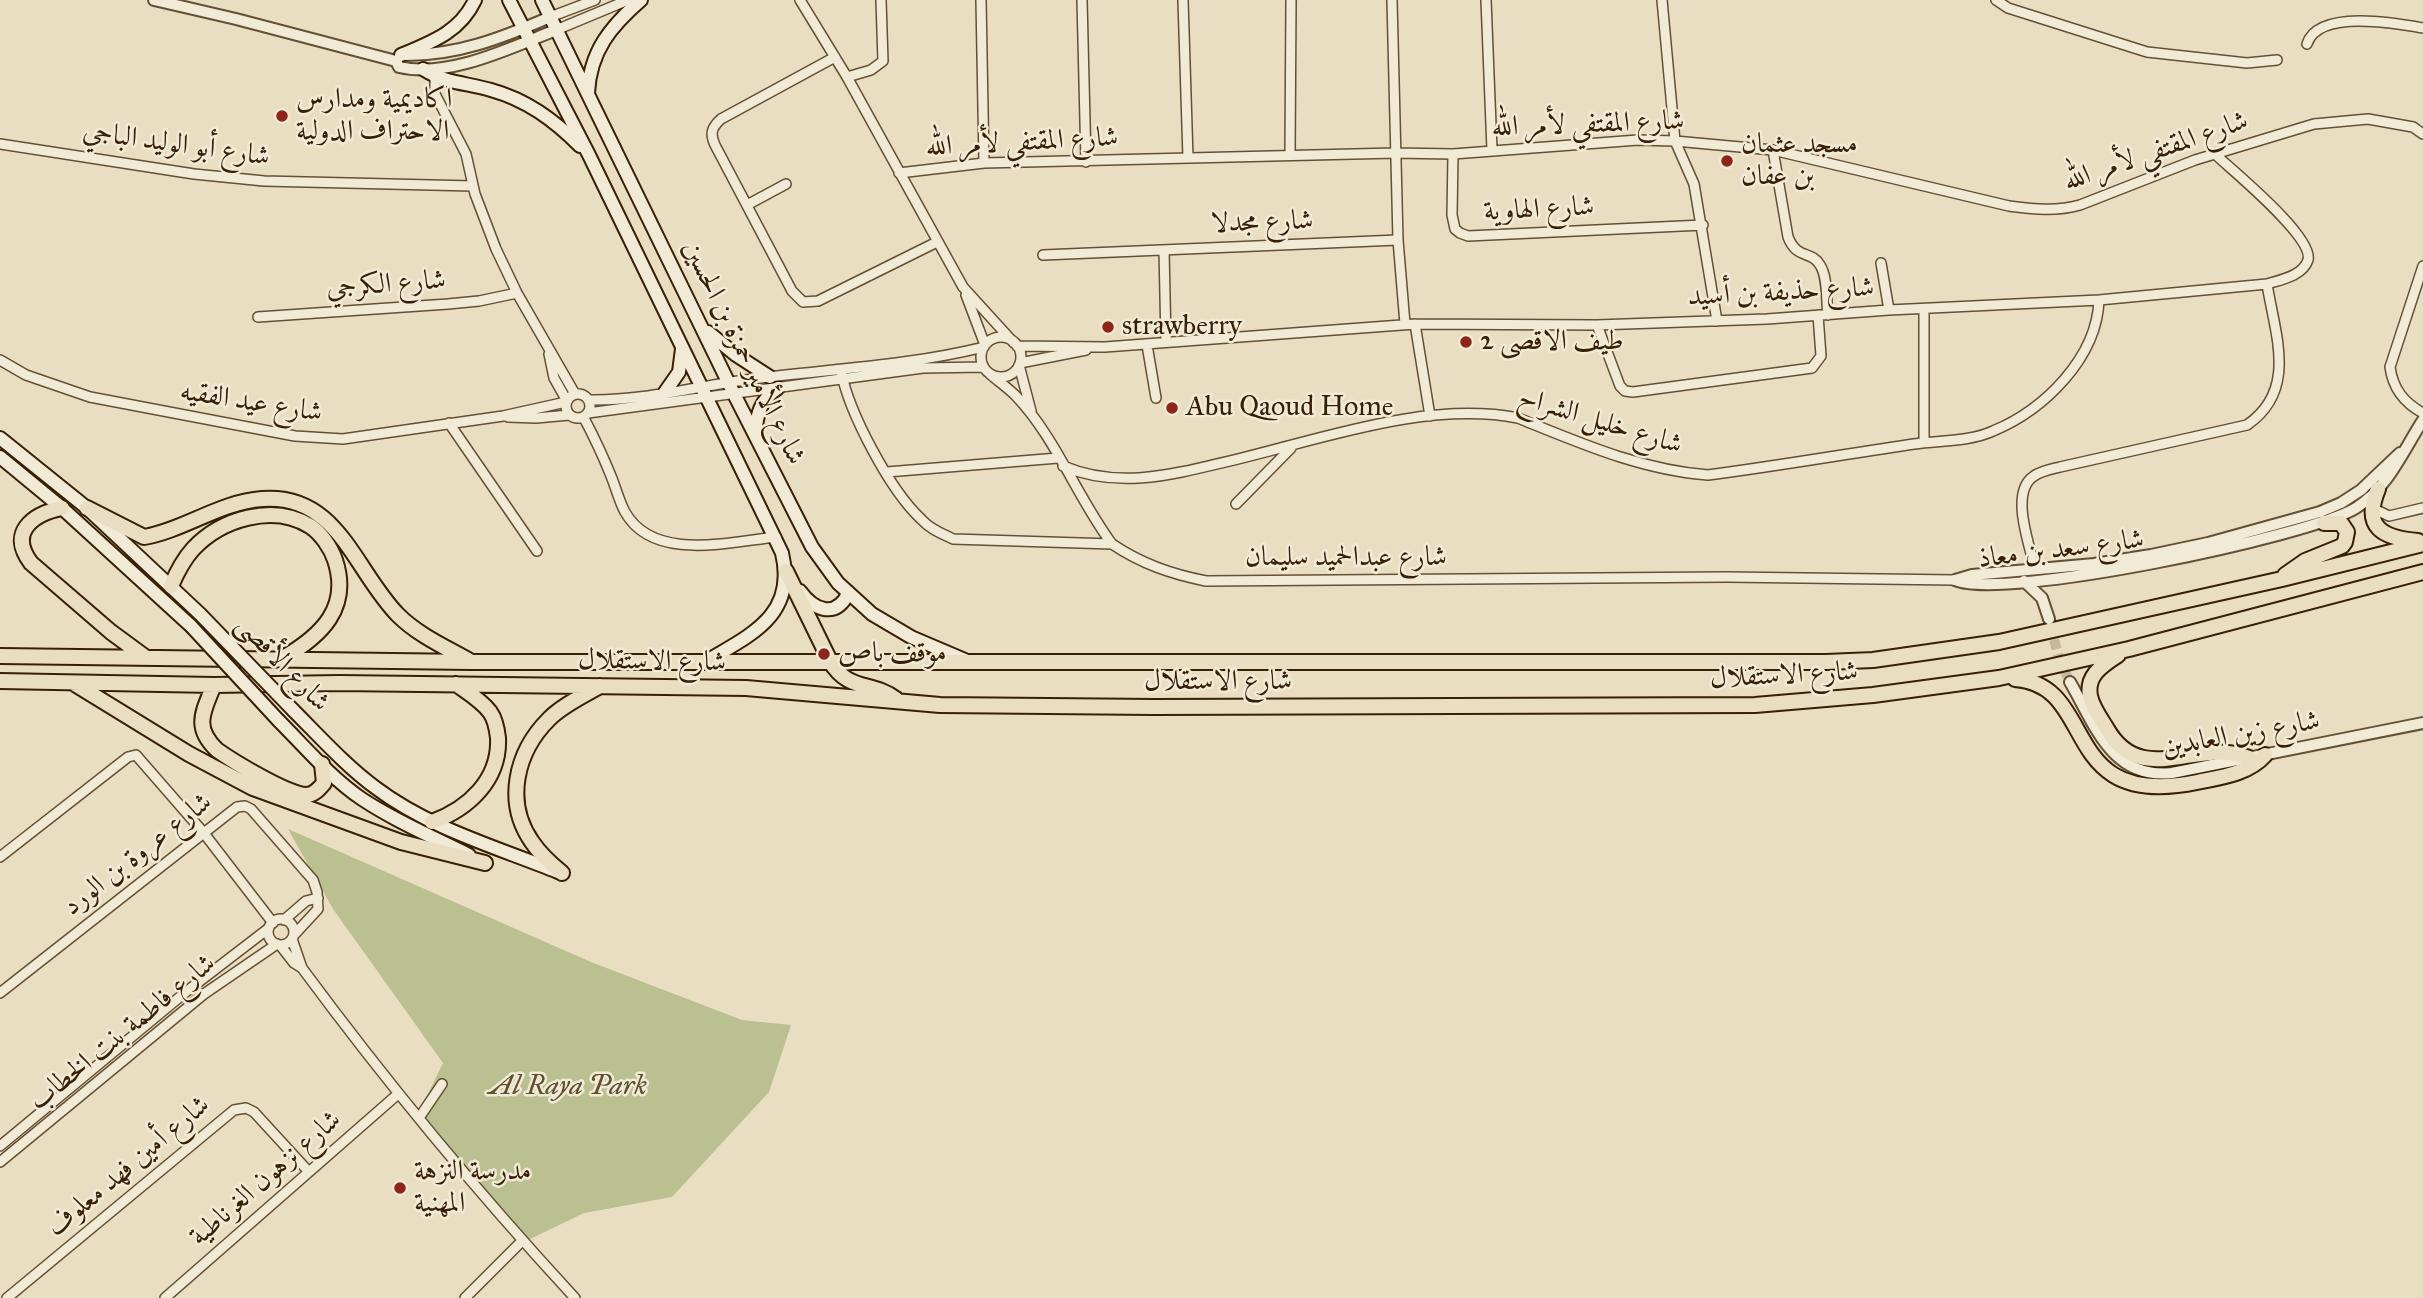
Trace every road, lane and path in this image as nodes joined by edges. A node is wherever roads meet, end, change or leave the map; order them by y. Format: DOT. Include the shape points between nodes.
graph roads {
  1 [pos="154,0"];
  2 [pos="475,0"];
  3 [pos="509,0"];
  4 [pos="542,0"];
  5 [pos="595,0"];
  6 [pos="628,0"];
  7 [pos="641,0"];
  8 [pos="800,0"];
  9 [pos="881,0"];
  10 [pos="981,0"];
  11 [pos="1082,0"];
  12 [pos="1183,0"];
  13 [pos="1291,0"];
  14 [pos="1392,0"];
  15 [pos="1486,0"];
  16 [pos="1662,0"];
  17 [pos="1996,0"];
  18 [pos="553,23"];
  19 [pos="2423,28"];
  20 [pos="526,35"];
  21 [pos="2307,44"];
  22 [pos="835,57"];
  23 [pos="399,58"];
  24 [pos="2277,60"];
  25 [pos="423,69"];
  26 [pos="435,77"];
  27 [pos="847,77"];
  28 [pos="588,93"];
  29 [pos="2423,134"];
  30 [pos="1675,141"];
  31 [pos="0,144"];
  32 [pos="1492,150"];
  33 [pos="1773,150"];
  34 [pos="1395,153"];
  35 [pos="1452,154"];
  36 [pos="589,155"];
  37 [pos="1290,155"];
  38 [pos="2216,155"];
  39 [pos="1188,158"];
  40 [pos="1086,162"];
  41 [pos="984,163"];
  42 [pos="899,173"];
  43 [pos="786,184"];
  44 [pos="473,186"];
  45 [pos="747,205"];
  46 [pos="1703,225"];
  47 [pos="1398,240"];
  48 [pos="937,242"];
  49 [pos="1164,250"];
  50 [pos="1043,255"];
  51 [pos="1881,263"];
  52 [pos="2423,266"];
  53 [pos="2267,284"];
  54 [pos="963,287"];
  55 [pos="517,293"];
  56 [pos="2099,300"];
  57 [pos="1924,309"];
  58 [pos="1889,310"];
  59 [pos="1823,315"];
  60 [pos="258,317"];
  61 [pos="1717,321"];
  62 [pos="1410,324"];
  63 [pos="1597,325"];
  64 [pos="705,329"];
  65 [pos="1166,342"];
  66 [pos="1016,344"];
  67 [pos="682,345"];
  68 [pos="1147,345"];
  69 [pos="985,346"];
  70 [pos="1105,347"];
  71 [pos="549,352"];
  72 [pos="0,360"];
  73 [pos="1019,364"];
  74 [pos="987,370"];
  75 [pos="842,375"];
  76 [pos="774,382"];
  77 [pos="732,388"];
  78 [pos="664,392"];
  79 [pos="704,392"];
  80 [pos="575,394"];
  81 [pos="1156,398"];
  82 [pos="589,400"];
  83 [pos="646,400"];
  84 [pos="567,402"];
  85 [pos="2423,413"];
  86 [pos="569,415"];
  87 [pos="586,415"];
  88 [pos="1430,415"];
  89 [pos="503,416"];
  90 [pos="1032,416"];
  91 [pos="2423,420"];
  92 [pos="449,423"];
  93 [pos="755,435"];
  94 [pos="0,438"];
  95 [pos="1924,442"];
  96 [pos="1293,446"];
  97 [pos="2402,451"];
  98 [pos="0,457"];
  99 [pos="1060,462"];
  100 [pos="887,472"];
  101 [pos="2378,489"];
  102 [pos="1236,504"];
  103 [pos="62,508"];
  104 [pos="87,508"];
  105 [pos="2372,508"];
  106 [pos="2423,508"];
  107 [pos="2393,516"];
  108 [pos="2324,523"];
  109 [pos="2385,535"];
  110 [pos="776,537"];
  111 [pos="2423,542"];
  112 [pos="1112,544"];
  113 [pos="537,551"];
  114 [pos="2180,553"];
  115 [pos="2035,569"];
  116 [pos="786,571"];
  117 [pos="2423,572"];
  118 [pos="2061,577"];
  119 [pos="2282,579"];
  120 [pos="1955,580"];
  121 [pos="2024,581"];
  122 [pos="171,586"];
  123 [pos="848,594"];
  124 [pos="2045,604"];
  125 [pos="2049,619"];
  126 [pos="1096,648"];
  127 [pos="2129,649"];
  128 [pos="0,656"];
  129 [pos="145,657"];
  130 [pos="281,659"];
  131 [pos="830,661"];
  132 [pos="471,662"];
  133 [pos="705,662"];
  134 [pos="970,662"];
  135 [pos="1083,663"];
  136 [pos="1999,678"];
  137 [pos="0,681"];
  138 [pos="2070,682"];
  139 [pos="74,683"];
  140 [pos="456,684"];
  141 [pos="214,685"];
  142 [pos="601,685"];
  143 [pos="900,702"];
  144 [pos="2423,723"];
  145 [pos="2265,755"];
  146 [pos="2249,758"];
  147 [pos="322,764"];
  148 [pos="432,822"];
  149 [pos="204,832"];
  150 [pos="0,857"];
  151 [pos="485,863"];
  152 [pos="562,873"];
  153 [pos="318,898"];
  154 [pos="284,920"];
  155 [pos="271,925"];
  156 [pos="293,937"];
  157 [pos="279,945"];
  158 [pos="302,968"];
  159 [pos="0,993"];
  160 [pos="442,1084"];
  161 [pos="398,1094"];
  162 [pos="419,1118"];
  163 [pos="0,1146"];
  164 [pos="0,1162"];
  165 [pos="309,1172"];
  166 [pos="522,1241"];
  167 [pos="6,1298"];
  168 [pos="165,1298"];
  169 [pos="465,1298"];
  170 [pos="575,1298"];
  1 -- 23 [label="street"];
  2 -- 23 [label="main road" via="450,32"];
  3 -- 20 [label="main road, شارع الأمير حمزة بن الحسين"];
  4 -- 18 [label="main road, شارع الأمير حمزة بن الحسين"];
  5 -- 18 [label="street"];
  6 -- 18 [label="street"];
  7 -- 28 [label="main road" via="603,39 593,60"];
  8 -- 22 [label="street"];
  9 -- 27 [label="street" via="883,61"];
  10 -- 41 [label="street"];
  11 -- 40 [label="street"];
  12 -- 39 [label="street"];
  13 -- 37 [label="street"];
  14 -- 34 [label="street"];
  15 -- 32 [label="street"];
  16 -- 30 [label="street"];
  17 -- 24 [label="street" via="2008,8 2147,52 2247,63"];
  18 -- 20 [label="street"];
  18 -- 28 [label="main road, شارع الأمير حمزة بن الحسين"];
  19 -- 21 [label="street" via="2378,20 2353,22 2317,29"];
  20 -- 23 [label="street"];
  20 -- 25 [label="street" via="464,63"];
  20 -- 36 [label="main road, شارع الأمير حمزة بن الحسين"];
  22 -- 27 [label="street"];
  22 -- 45 [label="street" via="715,124 711,137"];
  23 -- 25 [label="street" via="401,67"];
  25 -- 26 [label="main road"];
  26 -- 36 [label="main road" via="499,92 524,103 552,120"];
  26 -- 44 [label="street" via="435,94 466,154"];
  27 -- 42 [label="street"];
  28 -- 64 [label="main road, شارع الأمير حمزة بن الحسين"];
  29 -- 38 [label="street, شارع المقتفي لأمر الله" via="2392,122 2342,121 2314,124"];
  30 -- 32 [label="street, شارع المقتفي لأمر الله"];
  30 -- 33 [label="street, شارع المقتفي لأمر الله"];
  30 -- 46 [label="street" via="1694,184"];
  31 -- 44 [label="street, شارع أبو الوليد الباجي" via="264,181"];
  32 -- 35 [label="street, شارع المقتفي لأمر الله"];
  33 -- 38 [label="street, شارع المقتفي لأمر الله" via="2008,206 2046,210 2080,205"];
  33 -- 59 [label="street" via="1792,247 1821,266"];
  34 -- 35 [label="street, شارع المقتفي لأمر الله"];
  34 -- 37 [label="street, شارع المقتفي لأمر الله"];
  34 -- 47 [label="street"];
  35 -- 46 [label="street, شارع الهاوية" via="1453,222 1468,236"];
  36 -- 67 [label="main road, شارع الأمير حمزة بن الحسين"];
  37 -- 39 [label="street, شارع المقتفي لأمر الله"];
  38 -- 53 [label="street, شارع حذيفة بن أسيد" via="2295,229 2308,251 2301,271"];
  39 -- 40 [label="street, شارع المقتفي لأمر الله"];
  40 -- 41 [label="street, شارع المقتفي لأمر الله"];
  41 -- 42 [label="street, شارع المقتفي لأمر الله"];
  42 -- 48 [label="street"];
  43 -- 45 [label="street"];
  44 -- 55 [label="street"];
  45 -- 48 [label="street" via="792,291 803,302 818,301"];
  46 -- 61 [label="street"];
  47 -- 49 [label="street, شارع مجدلا"];
  47 -- 62 [label="street"];
  48 -- 54 [label="street"];
  49 -- 50 [label="street, شارع مجدلا"];
  49 -- 65 [label="street"];
  51 -- 58 [label="street"];
  52 -- 85 [label="street" via="2390,368 2398,392 2409,406"];
  53 -- 56 [label="street, شارع حذيفة بن أسيد"];
  53 -- 115 [label="street" via="2281,368 2278,386 2265,409 2246,425 2033,476 2025,484 2021,505"];
  54 -- 66 [label="street"];
  54 -- 69 [label="street"];
  55 -- 60 [label="street, شارع الكرجي" via="448,304"];
  55 -- 71 [label="street"];
  56 -- 57 [label="street, شارع حذيفة بن أسيد"];
  56 -- 95 [label="street, شارع خليل الشراح" via="2096,326 2083,352 2038,406 1990,433"];
  57 -- 58 [label="street, شارع حذيفة بن أسيد"];
  57 -- 95 [label="street"];
  58 -- 59 [label="street, شارع حذيفة بن أسيد"];
  59 -- 61 [label="street, شارع حذيفة بن أسيد"];
  59 -- 63 [label="street" via="1821,356 1812,368 1633,392 1620,386"];
  61 -- 63 [label="street, شارع حذيفة بن أسيد"];
  62 -- 63 [label="street, شارع حذيفة بن أسيد"];
  62 -- 65 [label="street, شارع حذيفة بن أسيد"];
  62 -- 88 [label="street"];
  64 -- 76 [label="main road"];
  64 -- 77 [label="main road, شارع الأمير حمزة بن الحسين"];
  65 -- 68 [label="street, شارع حذيفة بن أسيد"];
  66 -- 69 [label="street" via="999,338"];
  66 -- 70 [label="street, شارع حذيفة بن أسيد"];
  66 -- 73 [label="street"];
  67 -- 78 [label="main road" via="679,372"];
  67 -- 79 [label="main road, شارع الأمير حمزة بن الحسين"];
  68 -- 70 [label="street, شارع حذيفة بن أسيد"];
  68 -- 81 [label="street"];
  69 -- 74 [label="street" via="981,357"];
  69 -- 75 [label="street"];
  70 -- 73 [label="street, شارع حذيفة بن أسيد"];
  71 -- 80 [label="street"];
  71 -- 84 [label="street" via="554,378"];
  72 -- 92 [label="street, شارع عيد الفقيه" via="26,376 90,397 295,436 342,439"];
  73 -- 74 [label="street" via="1003,377"];
  73 -- 90 [label="street"];
  74 -- 75 [label="street" via="943,366"];
  74 -- 90 [label="street"];
  75 -- 76 [label="street"];
  75 -- 100 [label="street, شارع عبدالحميد سليمان" via="864,431"];
  76 -- 77 [label="street"];
  76 -- 93 [label="main road" via="759,408"];
  77 -- 79 [label="street"];
  77 -- 93 [label="main road, شارع الأمير حمزة بن الحسين"];
  78 -- 79 [label="street"];
  78 -- 83 [label="street"];
  79 -- 83 [label="street"];
  79 -- 110 [label="main road, شارع الأمير حمزة بن الحسين"];
  80 -- 82 [label="street"];
  80 -- 84 [label="street"];
  82 -- 83 [label="street"];
  82 -- 87 [label="street"];
  83 -- 87 [label="street"];
  84 -- 86 [label="street"];
  84 -- 89 [label="street, شارع عيد الفقيه"];
  86 -- 87 [label="street" via="577,419"];
  86 -- 89 [label="street, شارع عيد الفقيه"];
  87 -- 110 [label="street" via="627,514 644,533 677,544"];
  88 -- 95 [label="street, شارع خليل الشراح" via="1518,418 1646,466 1708,475"];
  88 -- 96 [label="street, شارع خليل الشراح"];
  89 -- 92 [label="street, شارع عيد الفقيه"];
  90 -- 99 [label="street"];
  91 -- 97 [label="street, شارع سعد بن معاذ"];
  92 -- 113 [label="street"];
  93 -- 123 [label="main road, شارع الأمير حمزة بن الحسين" via="812,547"];
  94 -- 104 [label="main road, شارع الأقصى"];
  96 -- 99 [label="street, شارع خليل الشراح" via="1158,478 1090,475"];
  96 -- 102 [label="street"];
  97 -- 101 [label="street, شارع سعد بن معاذ"];
  97 -- 114 [label="street, شارع سعد بن معاذ" via="2361,490 2331,508"];
  98 -- 103 [label="main road, شارع الأقصى"];
  99 -- 100 [label="street"];
  99 -- 112 [label="street"];
  100 -- 112 [label="street, شارع عبدالحميد سليمان" via="920,519 953,539"];
  101 -- 105 [label="highway"];
  101 -- 108 [label="street, شارع سعد بن معاذ" via="2358,506"];
  103 -- 129 [label="highway" via="45,511 29,522 23,533 24,554"];
  103 -- 147 [label="main road, شارع الأقصى, bridge" via="191,625"];
  104 -- 122 [label="main road, شارع الأقصى"];
  104 -- 132 [label="highway" via="144,537 247,501 298,502 336,530 402,619"];
  105 -- 107 [label="street"];
  105 -- 109 [label="highway" via="2376,526"];
  106 -- 107 [label="street"];
  107 -- 109 [label="street"];
  108 -- 114 [label="street, شارع سعد بن معاذ"];
  108 -- 119 [label="highway" via="2342,523 2346,542 2305,561"];
  109 -- 111 [label="highway"];
  110 -- 116 [label="main road, شارع الأمير حمزة بن الحسين"];
  111 -- 119 [label="highway, شارع الاستقلال"];
  112 -- 120 [label="street, شارع عبدالحميد سليمان" via="1171,574 1206,581"];
  114 -- 115 [label="street, شارع سعد بن معاذ"];
  114 -- 118 [label="street, شارع سعد بن معاذ"];
  115 -- 120 [label="street, شارع سعد بن معاذ"];
  116 -- 123 [label="main road" via="818,608 834,608"];
  116 -- 131 [label="highway"];
  116 -- 133 [label="main road, شارع الأمير حمزة بن الحسين" via="782,598 772,617"];
  117 -- 127 [label="highway, شارع الاستقلال"];
  118 -- 121 [label="street, شارع سعد بن معاذ"];
  118 -- 124 [label="street" via="2051,585"];
  119 -- 135 [label="highway, شارع الاستقلال" via="1999,642 1873,660"];
  120 -- 121 [label="street, شارع سعد بن معاذ" via="1971,584"];
  121 -- 124 [label="street"];
  122 -- 130 [label="highway" via="192,550 228,525 272,514 312,527 334,557 340,590 334,614 321,630"];
  122 -- 148 [label="main road, شارع الأقصى, bridge" via="349,766"];
  123 -- 134 [label="main road, شارع الأمير حمزة بن الحسين" via="897,631"];
  124 -- 125 [label="street"];
  126 -- 135 [label="highway"];
  127 -- 136 [label="highway, شارع الاستقلال"];
  127 -- 146 [label="highway" via="2097,670 2090,684 2094,707 2121,748 2153,760 2219,752"];
  128 -- 129 [label="highway, شارع الاستقلال"];
  129 -- 130 [label="highway, شارع الاستقلال"];
  130 -- 132 [label="highway, شارع الاستقلال"];
  131 -- 133 [label="highway, شارع الاستقلال"];
  131 -- 134 [label="highway, شارع الاستقلال"];
  131 -- 143 [label="highway" via="850,682 887,692"];
  132 -- 133 [label="highway, شارع الاستقلال"];
  134 -- 135 [label="highway, شارع الاستقلال"];
  136 -- 143 [label="highway, شارع الاستقلال" via="1755,705 1154,707"];
  136 -- 145 [label="highway" via="2027,680 2048,689 2097,762 2138,786 2162,788 2209,780 2243,771"];
  137 -- 139 [label="highway, شارع الاستقلال"];
  138 -- 146 [label="street, شارع زين العابدين" via="2111,752 2138,771 2160,775"];
  139 -- 141 [label="highway, شارع الاستقلال"];
  139 -- 151 [label="highway" via="253,788 401,842"];
  140 -- 141 [label="highway, شارع الاستقلال"];
  140 -- 142 [label="highway, شارع الاستقلال"];
  140 -- 148 [label="highway" via="492,714 497,758 489,778 471,800"];
  141 -- 147 [label="highway" via="202,725 217,750 287,789 307,795 324,783"];
  142 -- 143 [label="highway, شارع الاستقلال" via="746,688"];
  142 -- 152 [label="highway" via="550,718 535,735 518,771 515,801 522,826 542,856"];
  144 -- 145 [label="street, شارع زين العابدين"];
  145 -- 146 [label="street, شارع زين العابدين"];
  147 -- 151 [label="main road, شارع الأقصى" via="388,815"];
  148 -- 152 [label="main road, شارع الأقصى"];
  149 -- 150 [label="street" via="139,757 132,755"];
  149 -- 153 [label="street, شارع عروة بن الورد" via="237,807 251,808 313,880"];
  149 -- 155 [label="street"];
  149 -- 159 [label="street, شارع عروة بن الورد"];
  153 -- 154 [label="street" via="306,901"];
  153 -- 156 [label="street" via="317,909"];
  154 -- 155 [label="street"];
  154 -- 156 [label="street" via="292,925"];
  155 -- 157 [label="street" via="271,939"];
  155 -- 163 [label="street, شارع فاطمة بنت الخطاب"];
  156 -- 157 [label="street"];
  156 -- 158 [label="street"];
  157 -- 158 [label="street"];
  157 -- 164 [label="street, شارع فاطمة بنت الخطاب" via="204,994"];
  158 -- 161 [label="street"];
  160 -- 162 [label="street"];
  161 -- 162 [label="street"];
  161 -- 165 [label="street, شارع نزهون الغرناطية"];
  162 -- 166 [label="street"];
  165 -- 167 [label="street, شارع أمين فهد معلوف" via="254,1112 234,1110"];
  165 -- 168 [label="street, شارع نزهون الغرناطية"];
  166 -- 169 [label="street"];
  166 -- 170 [label="street"];
}
